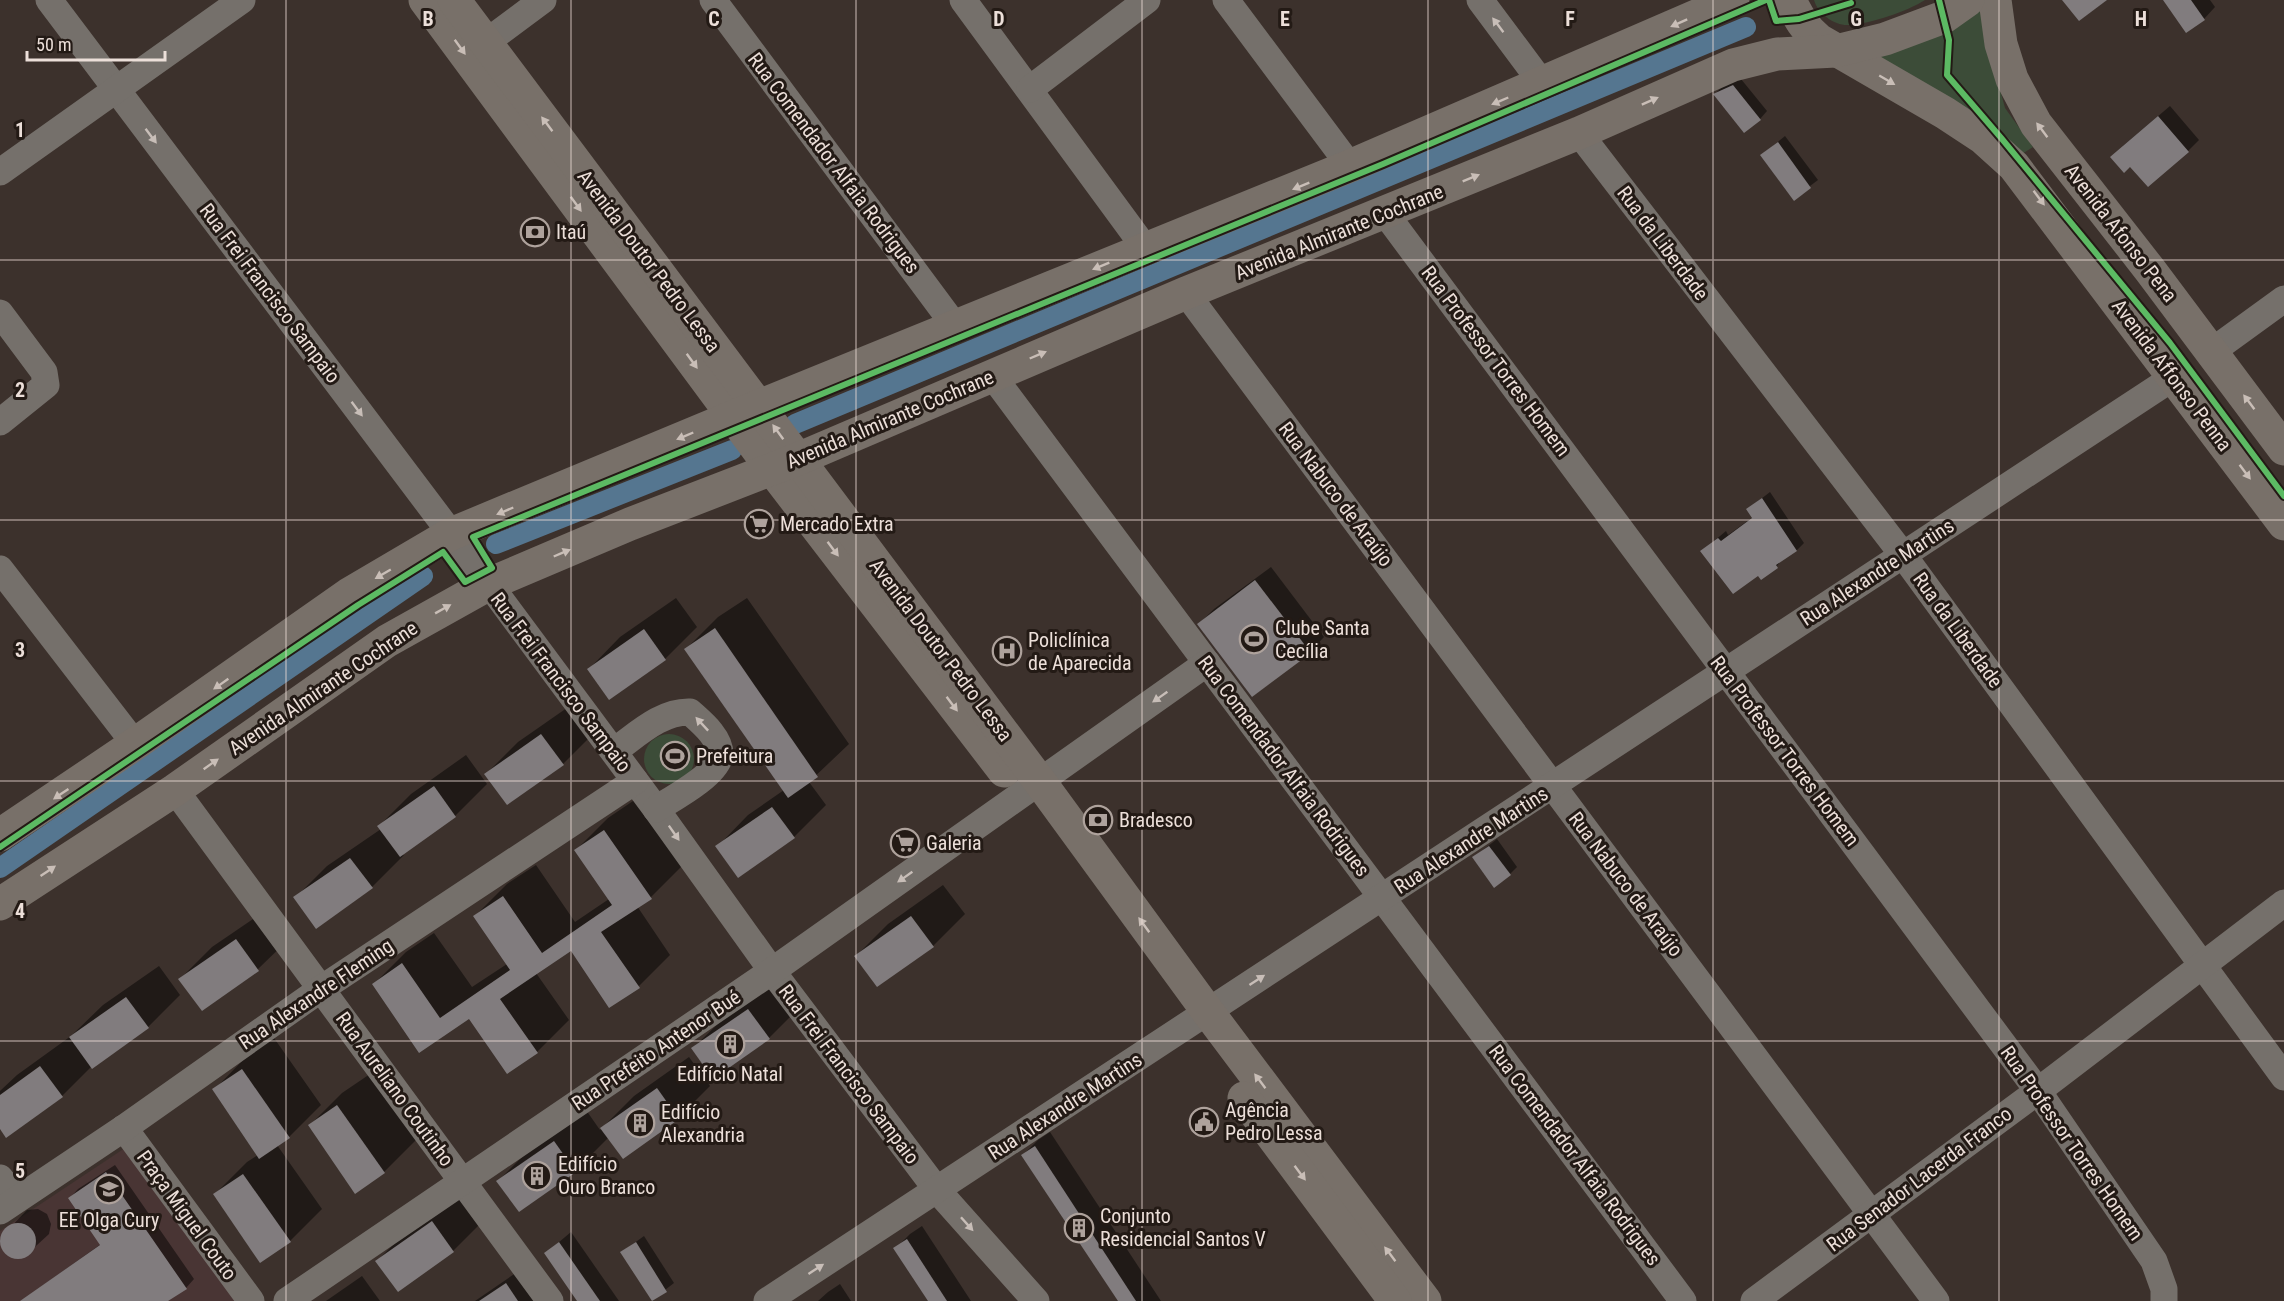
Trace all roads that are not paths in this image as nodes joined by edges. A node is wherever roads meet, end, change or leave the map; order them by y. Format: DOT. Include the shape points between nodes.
graph roads {
  1 [pos="49,0"];
  2 [pos="242,0"];
  3 [pos="425,0"];
  4 [pos="454,0"];
  5 [pos="543,0"];
  6 [pos="713,0"];
  7 [pos="963,0"];
  8 [pos="1147,0"];
  9 [pos="1226,0"];
  10 [pos="1480,0"];
  11 [pos="1733,0"];
  12 [pos="1790,0"];
  13 [pos="1968,0"];
  14 [pos="1995,0"];
  15 [pos="485,43"];
  16 [pos="1836,51"];
  17 [pos="1542,83"];
  18 [pos="116,89"];
  19 [pos="1030,89"];
  20 [pos="1579,133"];
  21 [pos="1350,166"];
  22 [pos="0,172"];
  23 [pos="1385,213"];
  24 [pos="1145,248"];
  25 [pos="1186,293"];
  26 [pos="2284,299"];
  27 [pos="0,312"];
  28 [pos="955,326"];
  29 [pos="2211,352"];
  30 [pos="992,375"];
  31 [pos="2174,377"];
  32 [pos="746,411"];
  33 [pos="0,422"];
  34 [pos="2284,449"];
  35 [pos="785,464"];
  36 [pos="2284,524"];
  37 [pos="453,536"];
  38 [pos="1903,555"];
  39 [pos="0,569"];
  40 [pos="485,579"];
  41 [pos="1208,663"];
  42 [pos="1726,672"];
  43 [pos="135,744"];
  44 [pos="614,751"];
  45 [pos="635,781"];
  46 [pos="1553,786"];
  47 [pos="1031,789"];
  48 [pos="175,790"];
  49 [pos="656,809"];
  50 [pos="0,835"];
  51 [pos="1383,898"];
  52 [pos="2284,903"];
  53 [pos="0,904"];
  54 [pos="2203,964"];
  55 [pos="772,971"];
  56 [pos="321,989"];
  57 [pos="1199,1018"];
  58 [pos="2284,1077"];
  59 [pos="2038,1091"];
  60 [pos="124,1128"];
  61 [pos="0,1178"];
  62 [pos="463,1182"];
  63 [pos="937,1190"];
  64 [pos="8,1205"];
  65 [pos="1872,1215"];
  66 [pos="251,1301"];
  67 [pos="287,1301"];
  68 [pos="550,1301"];
  69 [pos="767,1301"];
  70 [pos="1036,1301"];
  71 [pos="1395,1301"];
  72 [pos="1425,1301"];
  73 [pos="1683,1301"];
  74 [pos="1754,1301"];
  75 [pos="1936,1301"];
  76 [pos="2164,1301"];
  1 -- 18 [label="street, Rua Frei Francisco Sampaio"];
  2 -- 18 [label="street"];
  3 -- 32 [label="main road, Avenida Doutor Pedro Lessa, one-way"];
  4 -- 15 [label="main road, Avenida Doutor Pedro Lessa"];
  5 -- 15 [label="street"];
  6 -- 28 [label="street, Rua Comendador Alfaia Rodrigues"];
  7 -- 19 [label="street"];
  8 -- 19 [label="street"];
  9 -- 21 [label="street"];
  17 -- 10 [label="street, one-way"];
  11 -- 17 [label="main road, one-way"];
  12 -- 16 [label="main road, Avenida Affonso Penna" via="1807,31"];
  13 -- 16 [label="main road, Avenida Almirante Cochrane" via="1925,25"];
  29 -- 14 [label="main road, Avenida Afonso Pena, one-way" via="2036,124 2012,79 2001,44"];
  32 -- 15 [label="main road, Avenida Doutor Pedro Lessa, one-way"];
  20 -- 16 [label="main road, Avenida Almirante Cochrane, one-way" via="1733,65 1777,54"];
  16 -- 31 [label="main road, Avenida Affonso Penna, one-way" via="1945,113 1983,138 2014,166"];
  17 -- 21 [label="main road, one-way"];
  18 -- 22 [label="street"];
  18 -- 37 [label="street, Rua Frei Francisco Sampaio, one-way"];
  19 -- 24 [label="street"];
  23 -- 20 [label="main road, Avenida Almirante Cochrane, one-way"];
  20 -- 38 [label="street, Rua da Liberdade"];
  21 -- 24 [label="main road, one-way"];
  23 -- 25 [label="main road, Avenida Almirante Cochrane"];
  23 -- 42 [label="street, Rua Professor Torres Homem"];
  24 -- 28 [label="main road, one-way"];
  30 -- 25 [label="main road, Avenida Almirante Cochrane, one-way"];
  25 -- 46 [label="street, Rua Nabuco de Araújo"];
  26 -- 29 [label="street"];
  27 -- 33 [label="street" via="44,372 46,385"];
  28 -- 32 [label="main road"];
  34 -- 29 [label="main road, Avenida Afonso Pena, one-way"];
  30 -- 35 [label="main road, Avenida Almirante Cochrane"];
  30 -- 41 [label="street, Rua Comendador Alfaia Rodrigues"];
  31 -- 36 [label="main road, Avenida Affonso Penna, one-way"];
  31 -- 38 [label="street, Rua Alexandre Martins"];
  32 -- 35 [label="main road, Avenida Doutor Pedro Lessa"];
  32 -- 37 [label="main road, one-way"];
  40 -- 35 [label="main road, Avenida Almirante Cochrane, one-way"];
  35 -- 47 [label="main road, Avenida Doutor Pedro Lessa"];
  37 -- 40 [label="street, Rua Frei Francisco Sampaio"];
  37 -- 43 [label="main road, one-way" via="350,594"];
  38 -- 42 [label="street, Rua Alexandre Martins"];
  38 -- 54 [label="street, Rua da Liberdade"];
  39 -- 43 [label="street"];
  40 -- 44 [label="street, Rua Frei Francisco Sampaio"];
  48 -- 40 [label="main road, Avenida Almirante Cochrane, one-way" via="387,641"];
  41 -- 47 [label="street, Rua Prefeito Antenor Bué, one-way"];
  41 -- 51 [label="street, Rua Comendador Alfaia Rodrigues"];
  42 -- 46 [label="street, Rua Alexandre Martins"];
  42 -- 59 [label="street, Rua Professor Torres Homem"];
  43 -- 50 [label="main road, one-way"];
  44 -- 45 [label="street, Rua Frei Francisco Sampaio"];
  49 -- 44 [label="street, one-way" via="715,767 720,753 714,738 690,712 676,711"];
  45 -- 49 [label="street, Rua Frei Francisco Sampaio"];
  45 -- 56 [label="street, Rua Alexandre Fleming"];
  46 -- 51 [label="street, Rua Alexandre Martins"];
  46 -- 65 [label="street, Rua Nabuco de Araújo"];
  47 -- 55 [label="street, Rua Prefeito Antenor Bué, one-way"];
  47 -- 57 [label="main road, Avenida Doutor Pedro Lessa"];
  53 -- 48 [label="main road, Avenida Almirante Cochrane, one-way"];
  48 -- 56 [label="street, Rua Aureliano Coutinho"];
  49 -- 55 [label="street, Rua Frei Francisco Sampaio, one-way"];
  57 -- 51 [label="street, Rua Alexandre Martins, one-way"];
  51 -- 73 [label="street, Rua Comendador Alfaia Rodrigues"];
  52 -- 54 [label="street, Rua Senador Lacerda Franco"];
  54 -- 58 [label="street, Rua da Liberdade"];
  54 -- 59 [label="street, Rua Senador Lacerda Franco"];
  55 -- 62 [label="street, Rua Prefeito Antenor Bué"];
  55 -- 63 [label="street, Rua Frei Francisco Sampaio"];
  56 -- 60 [label="street, Rua Alexandre Fleming"];
  56 -- 62 [label="street, Rua Aureliano Coutinho"];
  57 -- 63 [label="street, Rua Alexandre Martins"];
  57 -- 71 [label="main road, Avenida Doutor Pedro Lessa, one-way"];
  72 -- 57 [label="main road, Avenida Doutor Pedro Lessa, one-way"];
  59 -- 65 [label="street, Rua Senador Lacerda Franco"];
  59 -- 76 [label="street, Rua Professor Torres Homem" via="2154,1261"];
  60 -- 64 [label="street, Rua Alexandre Fleming"];
  60 -- 66 [label="street, Praça Miguel Couto"];
  61 -- 64 [label="street"];
  62 -- 67 [label="street, Rua Prefeito Antenor Bué"];
  62 -- 68 [label="street, Rua Aureliano Coutinho"];
  69 -- 63 [label="street, Rua Alexandre Martins, one-way"];
  63 -- 70 [label="street, Rua Frei Francisco Sampaio, one-way"];
  65 -- 74 [label="street, Rua Senador Lacerda Franco"];
  65 -- 75 [label="street, Rua Nabuco de Araújo"];
}
